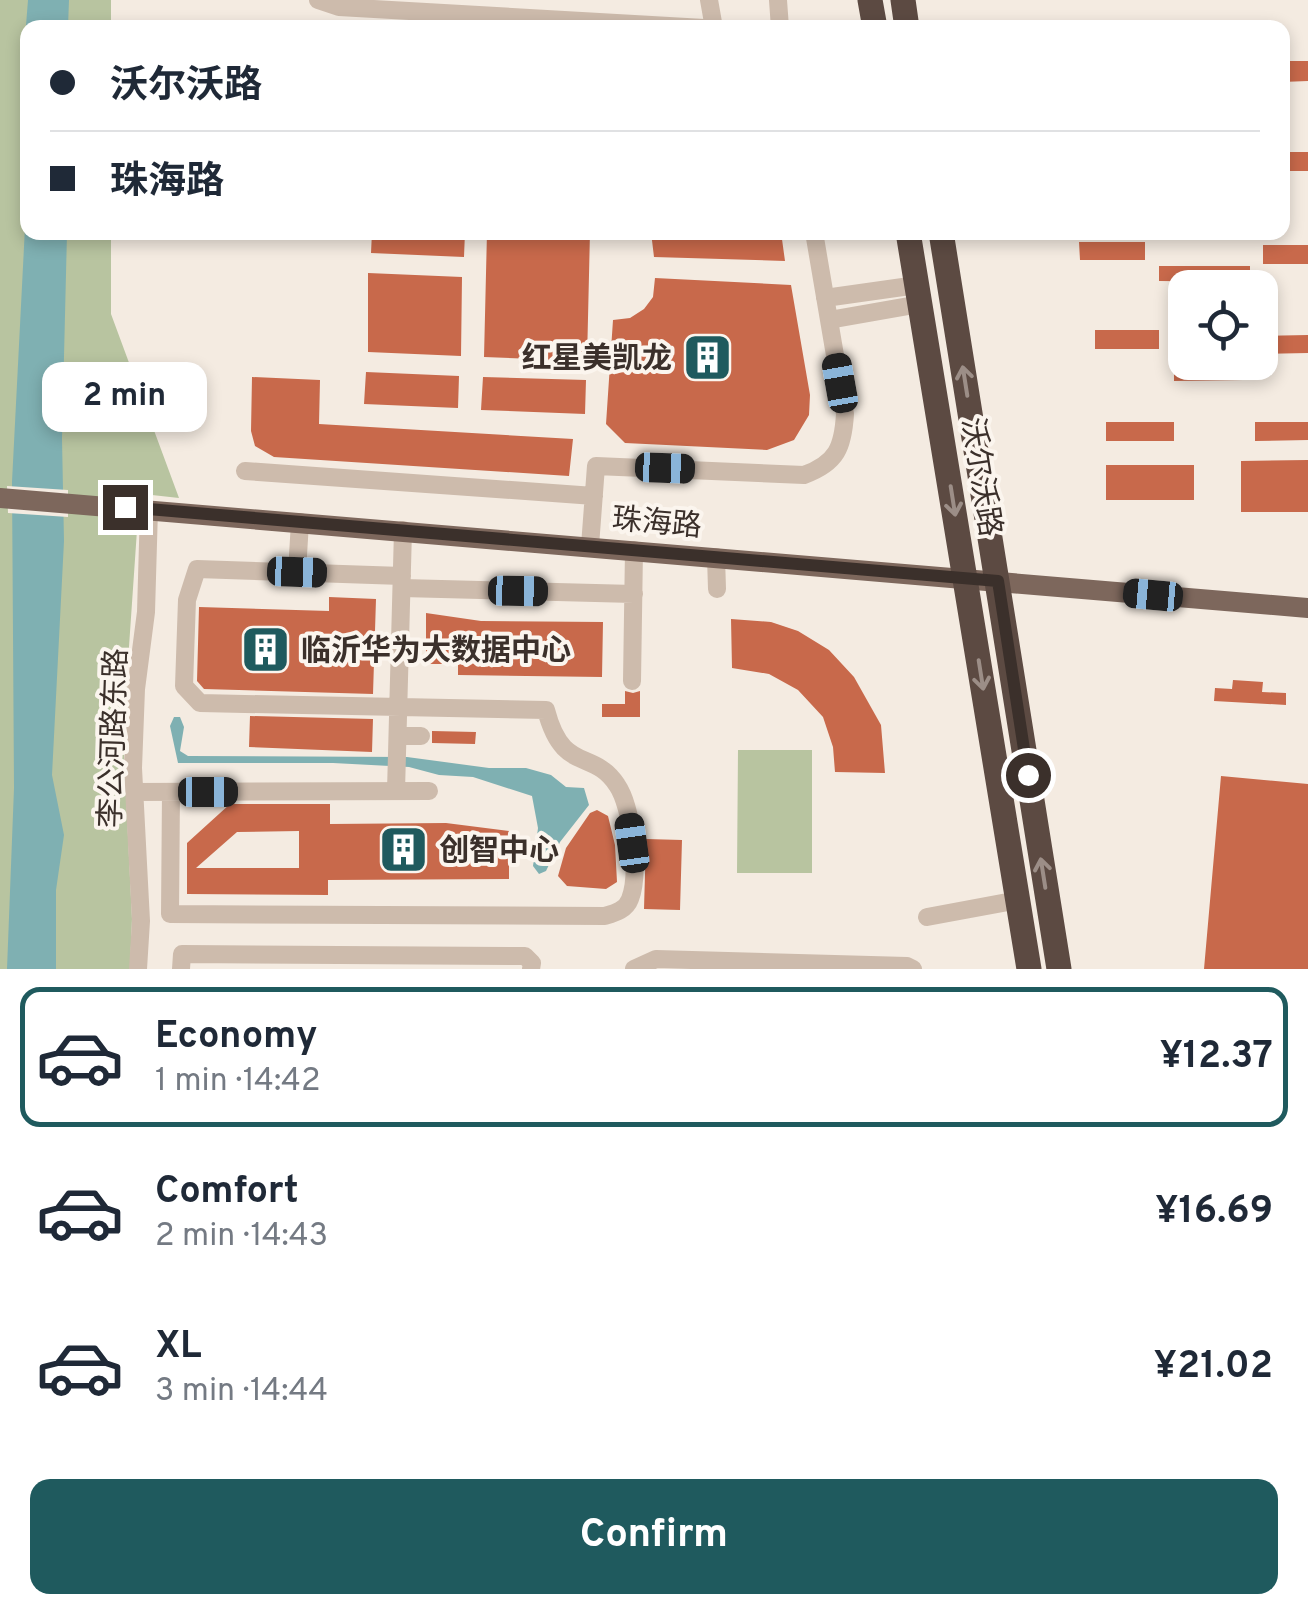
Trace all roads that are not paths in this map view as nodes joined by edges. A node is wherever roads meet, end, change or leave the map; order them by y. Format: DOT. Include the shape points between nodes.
graph roads {
  1 [pos="318,0"];
  2 [pos="513,8"];
  3 [pos="628,20"];
  4 [pos="815,240"];
  5 [pos="909,240"];
  6 [pos="942,240"];
  7 [pos="919,295"];
  8 [pos="825,298"];
  9 [pos="829,320"];
  10 [pos="245,471"];
  11 [pos="594,496"];
  12 [pos="0,498"];
  13 [pos="149,509"];
  14 [pos="300,522"];
  15 [pos="403,530"];
  16 [pos="590,546"];
  17 [pos="634,550"];
  18 [pos="716,557"];
  19 [pos="297,572"];
  20 [pos="966,578"];
  21 [pos="998,581"];
  22 [pos="402,582"];
  23 [pos="716,589"];
  24 [pos="634,594"];
  25 [pos="1308,608"];
  26 [pos="632,681"];
  27 [pos="399,708"];
  28 [pos="420,736"];
  29 [pos="397,753"];
  30 [pos="429,790"];
  31 [pos="396,791"];
  32 [pos="134,792"];
  33 [pos="170,792"];
  34 [pos="1018,900"];
  35 [pos="927,917"];
  36 [pos="138,969"];
  37 [pos="180,969"];
  38 [pos="532,969"];
  39 [pos="634,969"];
  40 [pos="913,969"];
  41 [pos="1028,969"];
  42 [pos="1058,969"];
  1 -- 2 [label="street" via="339,7"];
  2 -- 3 [label="street"];
  4 -- 8 [label="street"];
  5 -- 7 [label="highway, 沃尔沃路"];
  21 -- 6 [label="highway, 沃尔沃路, one-way"];
  7 -- 8 [label="street"];
  7 -- 9 [label="street"];
  7 -- 20 [label="highway, 沃尔沃路, one-way"];
  8 -- 9 [label="street"];
  9 -- 11 [label="street" via="845,414 843,439 821,468 804,474 596,466"];
  10 -- 11 [label="street"];
  11 -- 16 [label="street"];
  12 -- 13 [label="main road, 珠海路"];
  13 -- 14 [label="main road, 珠海路"];
  13 -- 32 [label="street, 李公河路东路"];
  14 -- 15 [label="main road, 珠海路"];
  14 -- 19 [label="street"];
  15 -- 16 [label="main road, 珠海路"];
  15 -- 22 [label="street"];
  16 -- 17 [label="main road, 珠海路"];
  17 -- 18 [label="main road, 珠海路"];
  17 -- 24 [label="street"];
  18 -- 20 [label="main road, 珠海路"];
  18 -- 23 [label="street"];
  19 -- 22 [label="street"];
  19 -- 27 [label="street" via="197,569 187,600 184,686 200,703"];
  20 -- 21 [label="main road, 珠海路"];
  20 -- 34 [label="highway, 沃尔沃路, one-way"];
  21 -- 25 [label="main road, 珠海路"];
  42 -- 21 [label="highway, 沃尔沃路, one-way"];
  22 -- 24 [label="street"];
  22 -- 27 [label="street"];
  24 -- 26 [label="street"];
  27 -- 29 [label="street"];
  27 -- 33 [label="street" via="546,710 561,746 616,783 628,809 630,899 622,910 605,916 307,905 170,914"];
  28 -- 29 [label="street"];
  29 -- 31 [label="street"];
  30 -- 31 [label="street"];
  31 -- 33 [label="street"];
  32 -- 33 [label="street"];
  32 -- 36 [label="street, 李公河路东路"];
  34 -- 35 [label="street"];
  34 -- 41 [label="highway, 沃尔沃路"];
  37 -- 38 [label="street" via="182,954 525,956"];
  39 -- 40 [label="street" via="656,959"];
}
